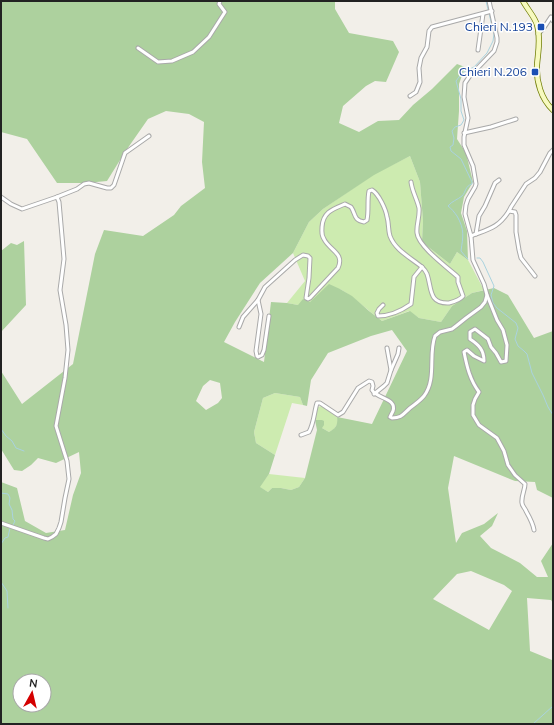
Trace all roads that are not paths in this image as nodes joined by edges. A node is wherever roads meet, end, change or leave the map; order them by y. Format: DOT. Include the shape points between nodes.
graph roads {
  1 [pos="220,1"];
  2 [pos="489,1"];
  3 [pos="523,1"];
  4 [pos="491,12"];
  5 [pos="485,14"];
  6 [pos="553,21"];
  7 [pos="538,34"];
  8 [pos="138,48"];
  9 [pos="478,50"];
  10 [pos="410,96"];
  11 [pos="553,110"];
  12 [pos="516,119"];
  13 [pos="464,134"];
  14 [pos="149,136"];
  15 [pos="553,150"];
  16 [pos="499,180"];
  17 [pos="411,182"];
  18 [pos="1,197"];
  19 [pos="57,198"];
  20 [pos="510,212"];
  21 [pos="476,234"];
  22 [pos="471,236"];
  23 [pos="422,267"];
  24 [pos="535,276"];
  25 [pos="487,295"];
  26 [pos="258,300"];
  27 [pos="384,305"];
  28 [pos="268,316"];
  29 [pos="239,327"];
  30 [pos="387,348"];
  31 [pos="399,348"];
  32 [pos="391,370"];
  33 [pos="374,394"];
  34 [pos="300,436"];
  35 [pos="1,523"];
  36 [pos="534,530"];
  1 -- 8 [label="street" via="219,4 225,12 209,37 193,52 172,61 158,62"];
  2 -- 4 [label="street"];
  3 -- 7 [label="main road" via="537,24"];
  4 -- 5 [label="street"];
  4 -- 13 [label="street" via="497,42 494,51 465,83 464,97 468,118"];
  5 -- 9 [label="street"];
  5 -- 10 [label="street" via="432,27 421,58 420,82 416,92"];
  6 -- 7 [label="street" via="551,17"];
  7 -- 11 [label="main road" via="537,78 541,93"];
  12 -- 13 [label="street"];
  13 -- 22 [label="street" via="464,145 473,166 476,184 468,199 465,214"];
  14 -- 19 [label="street" via="125,153 111,188 89,183"];
  15 -- 20 [label="street" via="540,172 526,184"];
  16 -- 21 [label="street" via="495,183 479,216"];
  17 -- 23 [label="street" via="419,209 418,237 428,251 458,277 461,299 450,302 434,298"];
  18 -- 19 [label="street" via="22,209"];
  19 -- 35 [label="street" via="64,258 60,290 68,350 66,378 56,426 68,462 69,479 61,522 52,537 44,538"];
  20 -- 21 [label="street" via="496,226"];
  20 -- 24 [label="street" via="516,215 521,258"];
  21 -- 22 [label="street"];
  22 -- 25 [label="street" via="473,260"];
  23 -- 26 [label="street" via="397,247 390,236 383,206 372,190 369,191 367,198 368,214 364,222 360,222 350,206 345,204 335,208 322,221 324,240 337,253 340,264 310,298 306,298 310,258 303,255 265,287"];
  23 -- 27 [label="street" via="414,277 411,304 399,312 378,316 379,309"];
  25 -- 33 [label="street" via="481,307 452,329 435,336 429,388 423,398 401,416 392,418 392,402"];
  25 -- 36 [label="street" via="503,330 507,345 506,361 501,362 488,339 475,329 470,332 470,339 480,346 484,355 484,361 467,350 464,352 469,374 479,392 472,405 473,415 479,425 497,438 508,465 525,484 522,505 533,523"];
  26 -- 28 [label="street" via="261,314 256,351 258,357 264,350"];
  26 -- 29 [label="street" via="243,317"];
  30 -- 32 [label="street"];
  31 -- 32 [label="street"];
  32 -- 33 [label="street" via="387,382"];
  33 -- 34 [label="street" via="372,382 369,381 358,388 343,412 338,415 317,403 312,427 309,432"];
}
